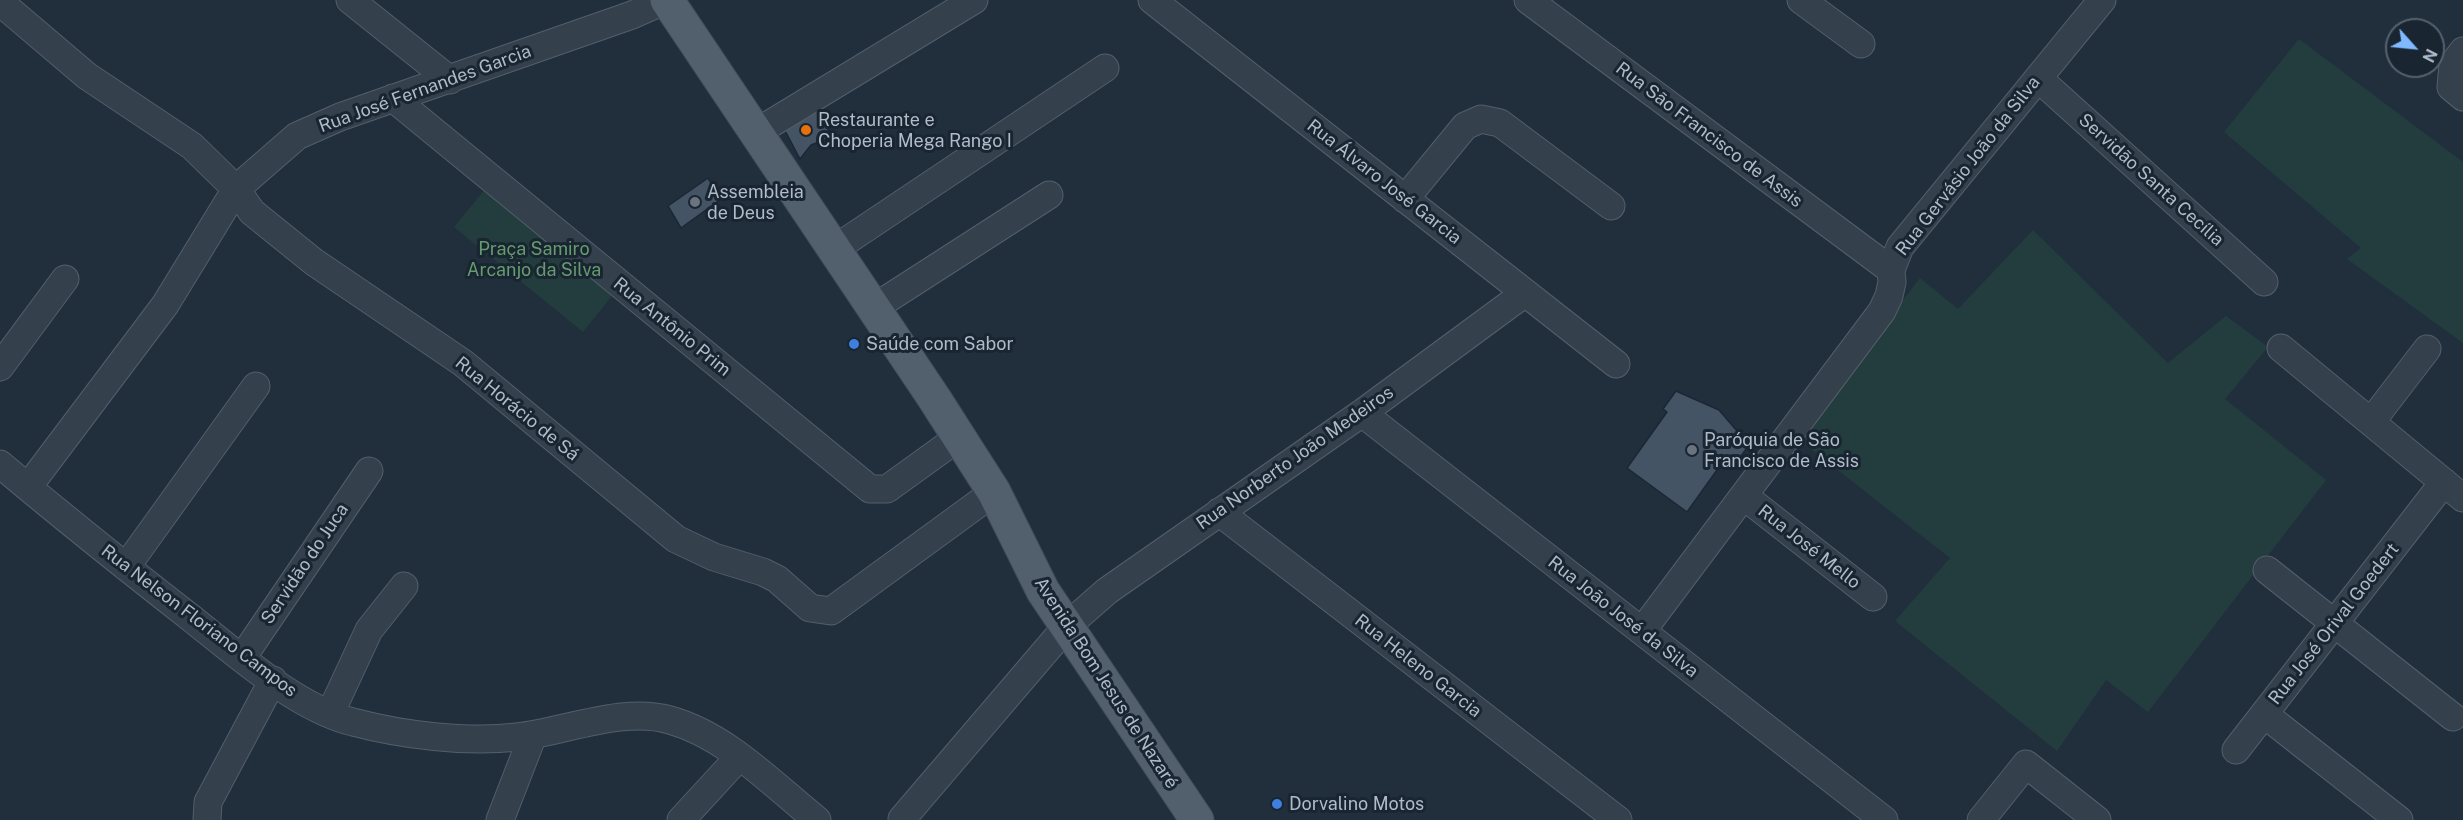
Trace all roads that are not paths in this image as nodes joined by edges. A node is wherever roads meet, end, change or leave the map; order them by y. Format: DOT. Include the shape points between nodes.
graph roads {
  1 [pos="350,0"];
  2 [pos="666,0"];
  3 [pos="974,0"];
  4 [pos="1152,0"];
  5 [pos="1528,0"];
  6 [pos="1801,0"];
  7 [pos="2102,0"];
  8 [pos="0,2"];
  9 [pos="1861,44"];
  10 [pos="2463,51"];
  11 [pos="1105,68"];
  12 [pos="2038,78"];
  13 [pos="450,80"];
  14 [pos="2463,97"];
  15 [pos="393,98"];
  16 [pos="757,132"];
  17 [pos="236,189"];
  18 [pos="1049,195"];
  19 [pos="1405,199"];
  20 [pos="1611,206"];
  21 [pos="833,250"];
  22 [pos="1891,270"];
  23 [pos="65,279"];
  24 [pos="2264,282"];
  25 [pos="1525,293"];
  26 [pos="875,307"];
  27 [pos="2281,348"];
  28 [pos="2427,349"];
  29 [pos="1616,364"];
  30 [pos="0,367"];
  31 [pos="256,386"];
  32 [pos="1362,413"];
  33 [pos="2371,422"];
  34 [pos="959,437"];
  35 [pos="0,464"];
  36 [pos="369,471"];
  37 [pos="28,488"];
  38 [pos="2454,490"];
  39 [pos="994,492"];
  40 [pos="1744,496"];
  41 [pos="1218,512"];
  42 [pos="126,567"];
  43 [pos="2267,570"];
  44 [pos="404,586"];
  45 [pos="1874,597"];
  46 [pos="2334,623"];
  47 [pos="1067,626"];
  48 [pos="1642,631"];
  49 [pos="242,658"];
  50 [pos="273,680"];
  51 [pos="330,714"];
  52 [pos="2264,714"];
  53 [pos="2453,717"];
  54 [pos="533,735"];
  55 [pos="2236,750"];
  56 [pos="739,757"];
  57 [pos="902,819"];
  58 [pos="207,820"];
  59 [pos="500,820"];
  60 [pos="681,820"];
  61 [pos="817,820"];
  62 [pos="1197,820"];
  63 [pos="1618,820"];
  64 [pos="1884,820"];
  65 [pos="1981,820"];
  66 [pos="2097,820"];
  67 [pos="2399,820"];
  1 -- 13 [label="street"];
  2 -- 13 [label="street, Rua José Fernandes Garcia"];
  2 -- 16 [label="main road, Avenida Bom Jesus de Nazaré"];
  3 -- 16 [label="street"];
  4 -- 19 [label="street, Rua Álvaro José Garcia"];
  5 -- 22 [label="street, Rua São Francisco de Assis"];
  6 -- 9 [label="street"];
  7 -- 12 [label="street, Rua Gervásio João da Silva"];
  8 -- 17 [label="street, Rua Horácio de Sá" via="87,76 192,146"];
  10 -- 14 [label="street" via="2453,64 2451,87"];
  11 -- 21 [label="street"];
  12 -- 22 [label="street, Rua Gervásio João da Silva" via="1900,247"];
  12 -- 24 [label="street, Servidão Santa Cecília"];
  13 -- 15 [label="street, Rua José Fernandes Garcia"];
  15 -- 17 [label="street, Rua José Fernandes Garcia" via="297,136"];
  15 -- 34 [label="street, Rua Antônio Prim" via="870,489 887,489"];
  16 -- 21 [label="main road, Avenida Bom Jesus de Nazaré"];
  17 -- 37 [label="street, Rua José Fernandes Garcia" via="165,304"];
  17 -- 39 [label="street, Rua Horácio de Sá" via="252,212 314,262 492,386 676,539 777,579 810,608 831,610"];
  18 -- 26 [label="street"];
  19 -- 20 [label="street" via="1465,126 1481,119 1500,123"];
  19 -- 25 [label="street, Rua Álvaro José Garcia"];
  21 -- 26 [label="main road, Avenida Bom Jesus de Nazaré"];
  22 -- 40 [label="street, Rua Gervásio João da Silva" via="1891,289 1882,310"];
  23 -- 30 [label="street"];
  25 -- 29 [label="street, Rua Álvaro José Garcia"];
  25 -- 32 [label="street, Rua Norberto João Medeiros"];
  26 -- 34 [label="main road, Avenida Bom Jesus de Nazaré"];
  27 -- 33 [label="street"];
  28 -- 33 [label="street"];
  31 -- 42 [label="street"];
  32 -- 41 [label="street, Rua Norberto João Medeiros"];
  32 -- 48 [label="street, Rua João José da Silva"];
  33 -- 38 [label="street"];
  34 -- 39 [label="main road, Avenida Bom Jesus de Nazaré"];
  35 -- 37 [label="street, Rua Nelson Floriano Campos"];
  36 -- 49 [label="street, Servidão do Juca"];
  37 -- 42 [label="street, Rua Nelson Floriano Campos"];
  38 -- 46 [label="street, Rua José Orival Goedert"];
  39 -- 47 [label="main road, Avenida Bom Jesus de Nazaré" via="1043,591"];
  40 -- 45 [label="street, Rua José Mello"];
  40 -- 48 [label="street, Rua Gervásio João da Silva"];
  41 -- 47 [label="street, Rua Norberto João Medeiros" via="1107,591"];
  41 -- 63 [label="street, Rua Heleno Garcia"];
  42 -- 49 [label="street, Rua Nelson Floriano Campos"];
  43 -- 46 [label="street"];
  44 -- 51 [label="street" via="369,630"];
  46 -- 52 [label="street, Rua José Orival Goedert"];
  46 -- 53 [label="street"];
  47 -- 57 [label="street, Rua Norberto João Medeiros"];
  47 -- 62 [label="main road, Avenida Bom Jesus de Nazaré"];
  48 -- 64 [label="street, Rua João José da Silva"];
  49 -- 50 [label="street, Rua Nelson Floriano Campos"];
  50 -- 51 [label="street, Rua Nelson Floriano Campos"];
  50 -- 58 [label="street" via="208,802"];
  51 -- 54 [label="street, Rua Nelson Floriano Campos" via="351,722 422,735 493,739"];
  52 -- 55 [label="street"];
  52 -- 67 [label="street, Rua José Orival Goedert"];
  54 -- 56 [label="street, Rua Nelson Floriano Campos" via="648,716 689,726"];
  54 -- 59 [label="street"];
  56 -- 60 [label="street"];
  56 -- 61 [label="street, Rua Nelson Floriano Campos"];
  65 -- 66 [label="street" via="2026,764"];
}
